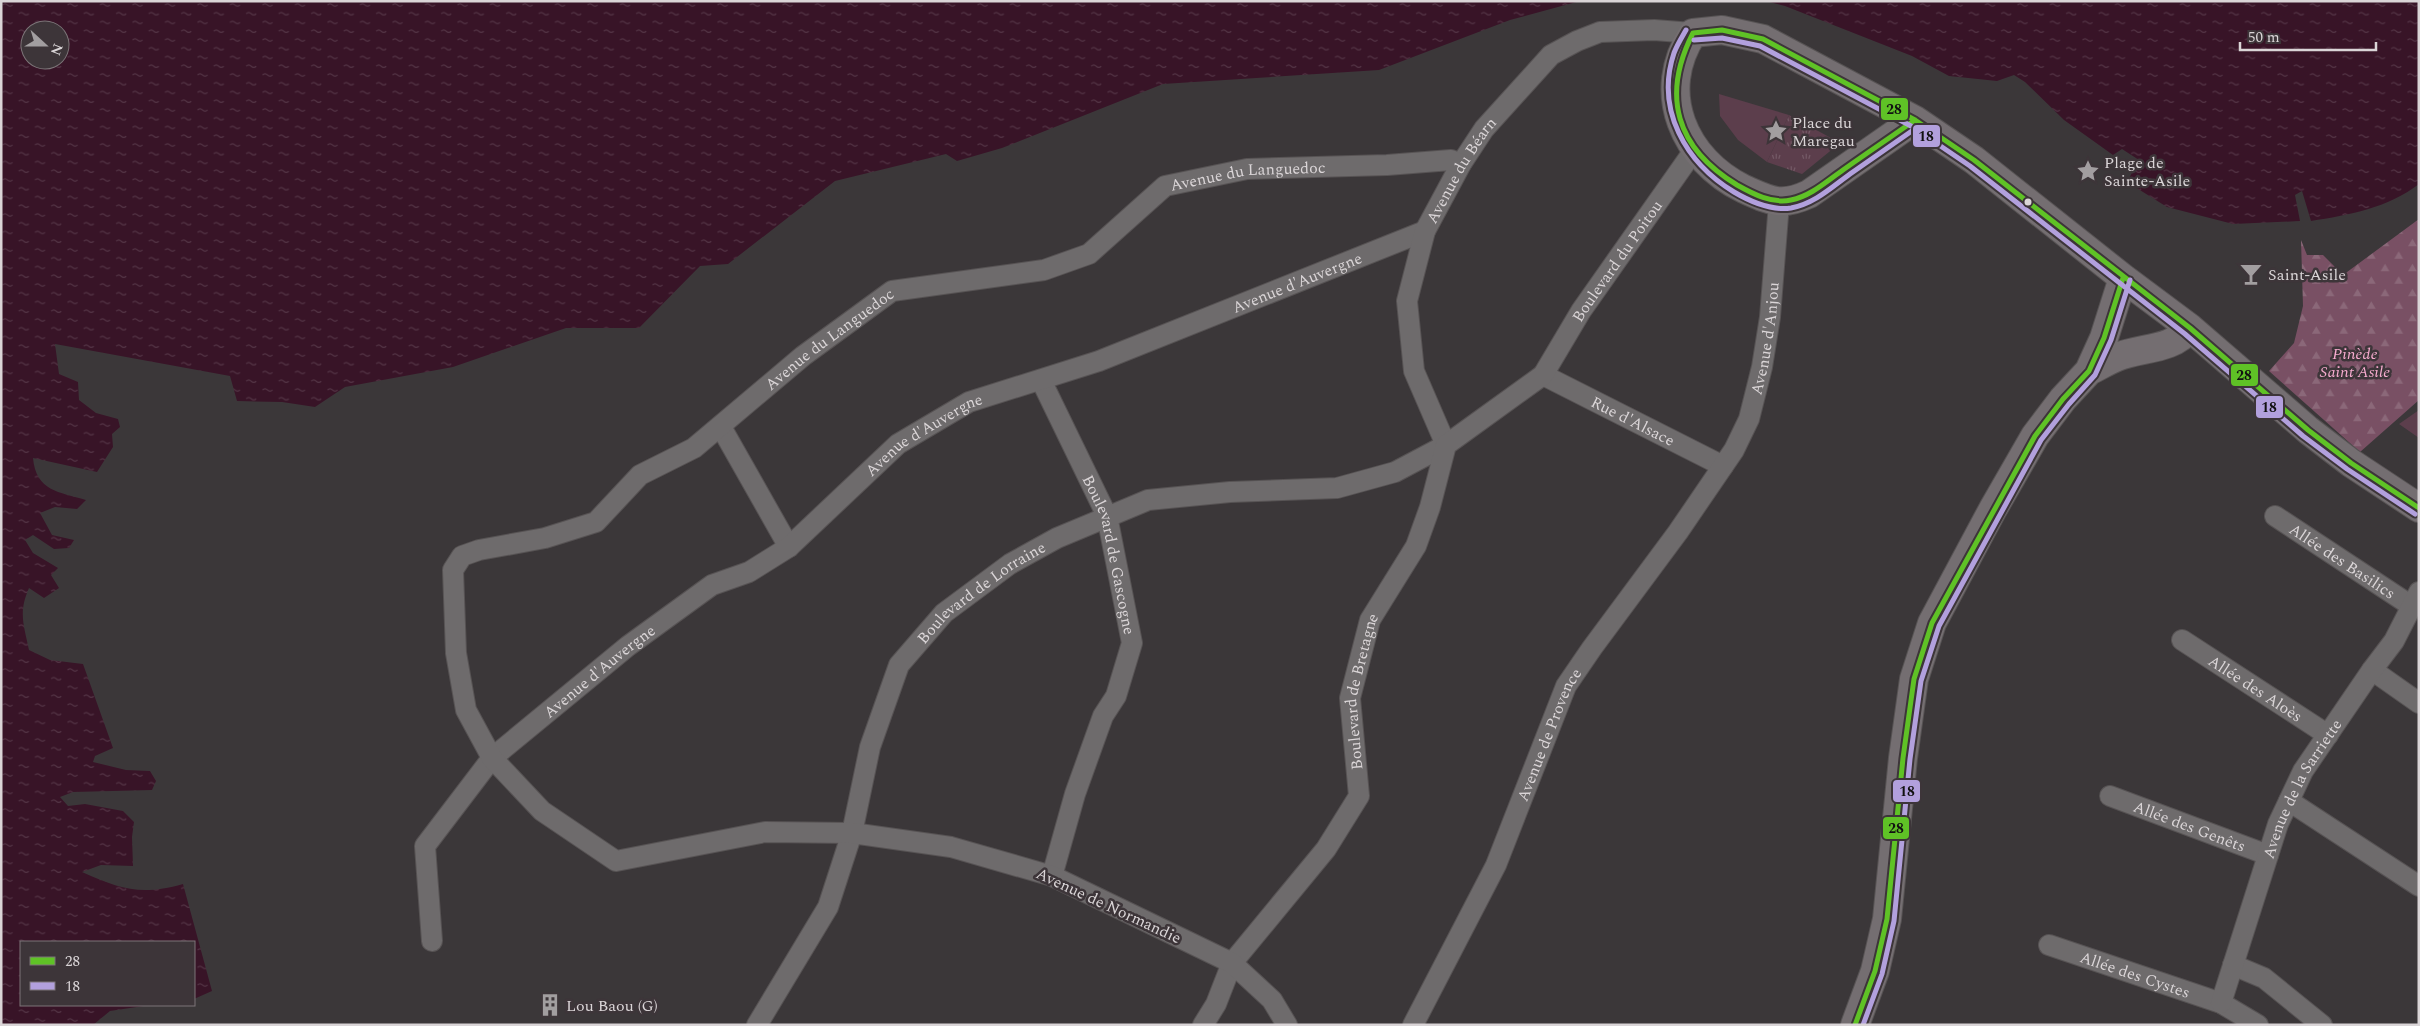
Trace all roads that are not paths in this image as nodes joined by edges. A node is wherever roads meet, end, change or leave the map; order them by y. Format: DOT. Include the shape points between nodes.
graph roads {
  1 [pos="1693,33"];
  2 [pos="1916,120"];
  3 [pos="1695,149"];
  4 [pos="1461,164"];
  5 [pos="1779,203"];
  6 [pos="1425,231"];
  7 [pos="2123,278"];
  8 [pos="2190,328"];
  9 [pos="2089,371"];
  10 [pos="1543,375"];
  11 [pos="1041,380"];
  12 [pos="720,427"];
  13 [pos="1446,445"];
  14 [pos="1723,466"];
  15 [pos="2419,508"];
  16 [pos="1107,516"];
  17 [pos="2275,516"];
  18 [pos="789,547"];
  19 [pos="2415,598"];
  20 [pos="2182,640"];
  21 [pos="2372,670"];
  22 [pos="2419,703"];
  23 [pos="2328,735"];
  24 [pos="492,758"];
  25 [pos="2110,796"];
  26 [pos="2289,801"];
  27 [pos="852,833"];
  28 [pos="2268,855"];
  29 [pos="1052,876"];
  30 [pos="2419,886"];
  31 [pos="432,941"];
  32 [pos="2050,946"];
  33 [pos="1232,963"];
  34 [pos="2233,965"];
  35 [pos="2221,1003"];
  36 [pos="757,1025"];
  37 [pos="1203,1025"];
  38 [pos="1288,1025"];
  39 [pos="1413,1025"];
  40 [pos="1855,1025"];
  41 [pos="2258,1025"];
  42 [pos="2322,1025"];
  1 -- 2 [label="street" via="1722,30 1763,39"];
  1 -- 3 [label="street" via="1679,62 1676,100 1681,125"];
  1 -- 4 [label="street, Avenue du Béarn" via="1654,30 1600,32 1550,55 1484,129"];
  2 -- 5 [label="street" via="1809,194"];
  2 -- 7 [label="street" via="1974,160"];
  3 -- 5 [label="street" via="1721,176"];
  3 -- 10 [label="street, Boulevard du Poitou" via="1581,311"];
  4 -- 6 [label="street, Avenue du Béarn"];
  4 -- 12 [label="street, Avenue du Languedoc" via="1451,160 1247,169 1165,186 1089,254 1044,270 892,291 803,356"];
  5 -- 14 [label="street, Avenue d'Anjou" via="1770,317 1762,367 1749,419"];
  6 -- 11 [label="street, Avenue d'Auvergne" via="1182,329"];
  6 -- 13 [label="street, Avenue du Béarn" via="1407,301 1414,371"];
  7 -- 8 [label="street"];
  7 -- 9 [label="street" via="2104,338"];
  8 -- 9 [label="street" via="2170,344 2118,356"];
  8 -- 15 [label="street" via="2308,430"];
  9 -- 40 [label="street" via="2063,399 2031,443 1932,623 1914,679 1886,919 1874,971"];
  10 -- 13 [label="street"];
  10 -- 14 [label="street, Rue d'Alsace"];
  11 -- 16 [label="street, Boulevard de Gascogne"];
  11 -- 18 [label="street, Avenue d'Auvergne" via="969,402 898,444"];
  12 -- 18 [label="street"];
  12 -- 24 [label="street, Avenue du Languedoc" via="694,448 640,475 596,522 544,538 462,556 453,570 456,653 466,710"];
  13 -- 16 [label="street, Boulevard de Lorraine" via="1395,472 1337,488 1230,492 1148,500"];
  13 -- 33 [label="street, Boulevard de Bretagne" via="1416,546 1370,620 1350,698 1359,796 1326,849"];
  14 -- 39 [label="street, Avenue de Provence" via="1566,686 1496,865"];
  16 -- 27 [label="street, Boulevard de Lorraine" via="1010,564 944,613 899,665 870,748"];
  16 -- 29 [label="street, Boulevard de Gascogne" via="1132,642 1116,696 1103,716 1075,794"];
  17 -- 19 [label="street, Allée des Basilics"];
  18 -- 24 [label="street, Avenue d'Auvergne" via="749,572 712,585 628,646"];
  19 -- 21 [label="street, Avenue de la Sarriette" via="2394,642"];
  20 -- 23 [label="street, Allée des Aloès"];
  21 -- 22 [label="street"];
  21 -- 23 [label="street, Avenue de la Sarriette"];
  23 -- 26 [label="street, Avenue de la Sarriette" via="2303,771"];
  24 -- 27 [label="street, Avenue de Normandie" via="542,811 616,861 765,832"];
  24 -- 31 [label="street, Avenue d'Auvergne" via="425,846"];
  25 -- 28 [label="street, Allée des Genêts"];
  26 -- 28 [label="street, Avenue de la Sarriette"];
  26 -- 30 [label="street"];
  27 -- 29 [label="street, Avenue de Normandie" via="951,846"];
  27 -- 36 [label="street, Boulevard de Lorraine" via="828,907"];
  28 -- 34 [label="street, Avenue de la Sarriette"];
  29 -- 33 [label="street, Avenue de Normandie"];
  32 -- 35 [label="street, Allée des Cystes"];
  33 -- 37 [label="street, Boulevard de Bretagne" via="1216,1004"];
  33 -- 38 [label="street, Avenue de Normandie" via="1272,1000"];
  34 -- 35 [label="street, Avenue de la Sarriette"];
  34 -- 42 [label="street" via="2264,978"];
  35 -- 41 [label="street, Allée des Cystes"];
}
